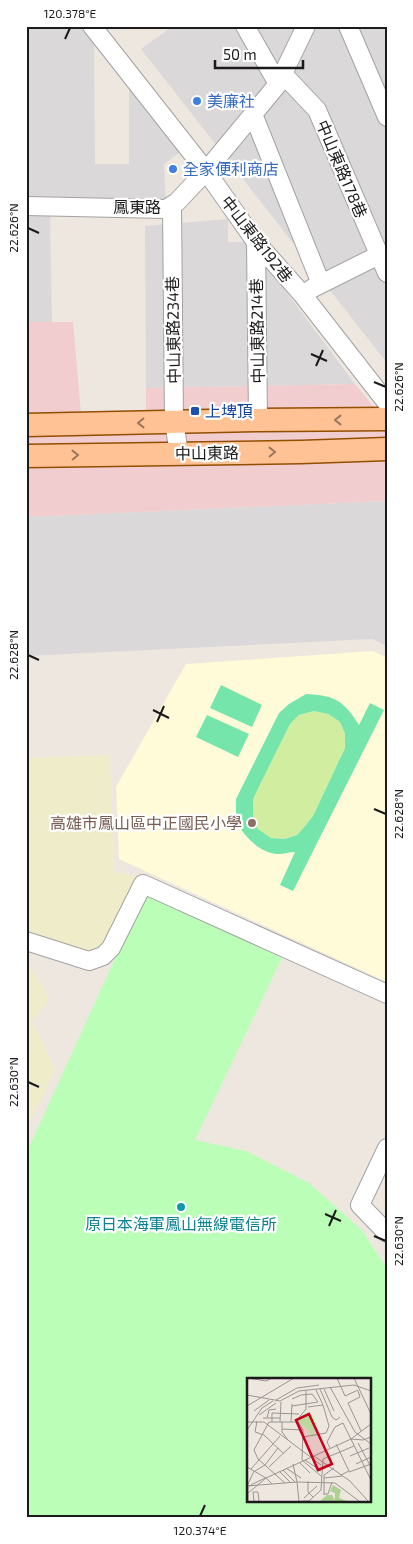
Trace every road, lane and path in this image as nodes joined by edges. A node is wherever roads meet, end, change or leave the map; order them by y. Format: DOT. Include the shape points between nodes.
graph roads {
  1 [pos="92,26"];
  2 [pos="245,26"];
  3 [pos="306,26"];
  4 [pos="348,26"];
  5 [pos="281,79"];
  6 [pos="253,114"];
  7 [pos="387,117"];
  8 [pos="206,172"];
  9 [pos="172,205"];
  10 [pos="26,206"];
  11 [pos="256,242"];
  12 [pos="379,255"];
  13 [pos="387,273"];
  14 [pos="321,284"];
  15 [pos="302,294"];
  16 [pos="387,403"];
  17 [pos="387,419"];
  18 [pos="258,420"];
  19 [pos="174,422"];
  20 [pos="26,424"];
  21 [pos="387,449"];
  22 [pos="180,453"];
  23 [pos="26,456"];
  24 [pos="26,941"];
  25 [pos="387,994"];
  26 [pos="387,1148"];
  27 [pos="360,1205"];
  28 [pos="387,1219"];
  29 [pos="387,1233"];
  1 -- 8 [label="street, 中山東路192巷"];
  2 -- 5 [label="street, 中山東路178巷"];
  3 -- 5 [label="street, 鳳東路"];
  4 -- 7 [label="street"];
  5 -- 6 [label="street, 鳳東路"];
  5 -- 12 [label="street, 中山東路178巷" via="317,110"];
  6 -- 8 [label="street, 鳳東路"];
  6 -- 14 [label="street"];
  8 -- 9 [label="street, 鳳東路"];
  8 -- 11 [label="street, 中山東路192巷"];
  9 -- 10 [label="street, 鳳東路" via="166,209"];
  9 -- 19 [label="street, 中山東路234巷"];
  11 -- 15 [label="street, 中山東路192巷"];
  11 -- 18 [label="street, 中山東路214巷"];
  12 -- 13 [label="street, 中山東路178巷"];
  12 -- 14 [label="street"];
  14 -- 15 [label="street"];
  15 -- 16 [label="street, 中山東路192巷"];
  17 -- 18 [label="main road, 中山東路, one-way"];
  18 -- 19 [label="main road, 中山東路"];
  19 -- 20 [label="main road, 中山東路, one-way"];
  19 -- 22 [label="street, 中山東路234巷"];
  22 -- 21 [label="main road, 中山東路, one-way"];
  23 -- 22 [label="main road, 中山東路, one-way"];
  24 -- 25 [label="street" via="89,961 103,956 111,948 142,884"];
  26 -- 27 [label="street"];
  27 -- 28 [label="street"];
  27 -- 29 [label="street"];
}
